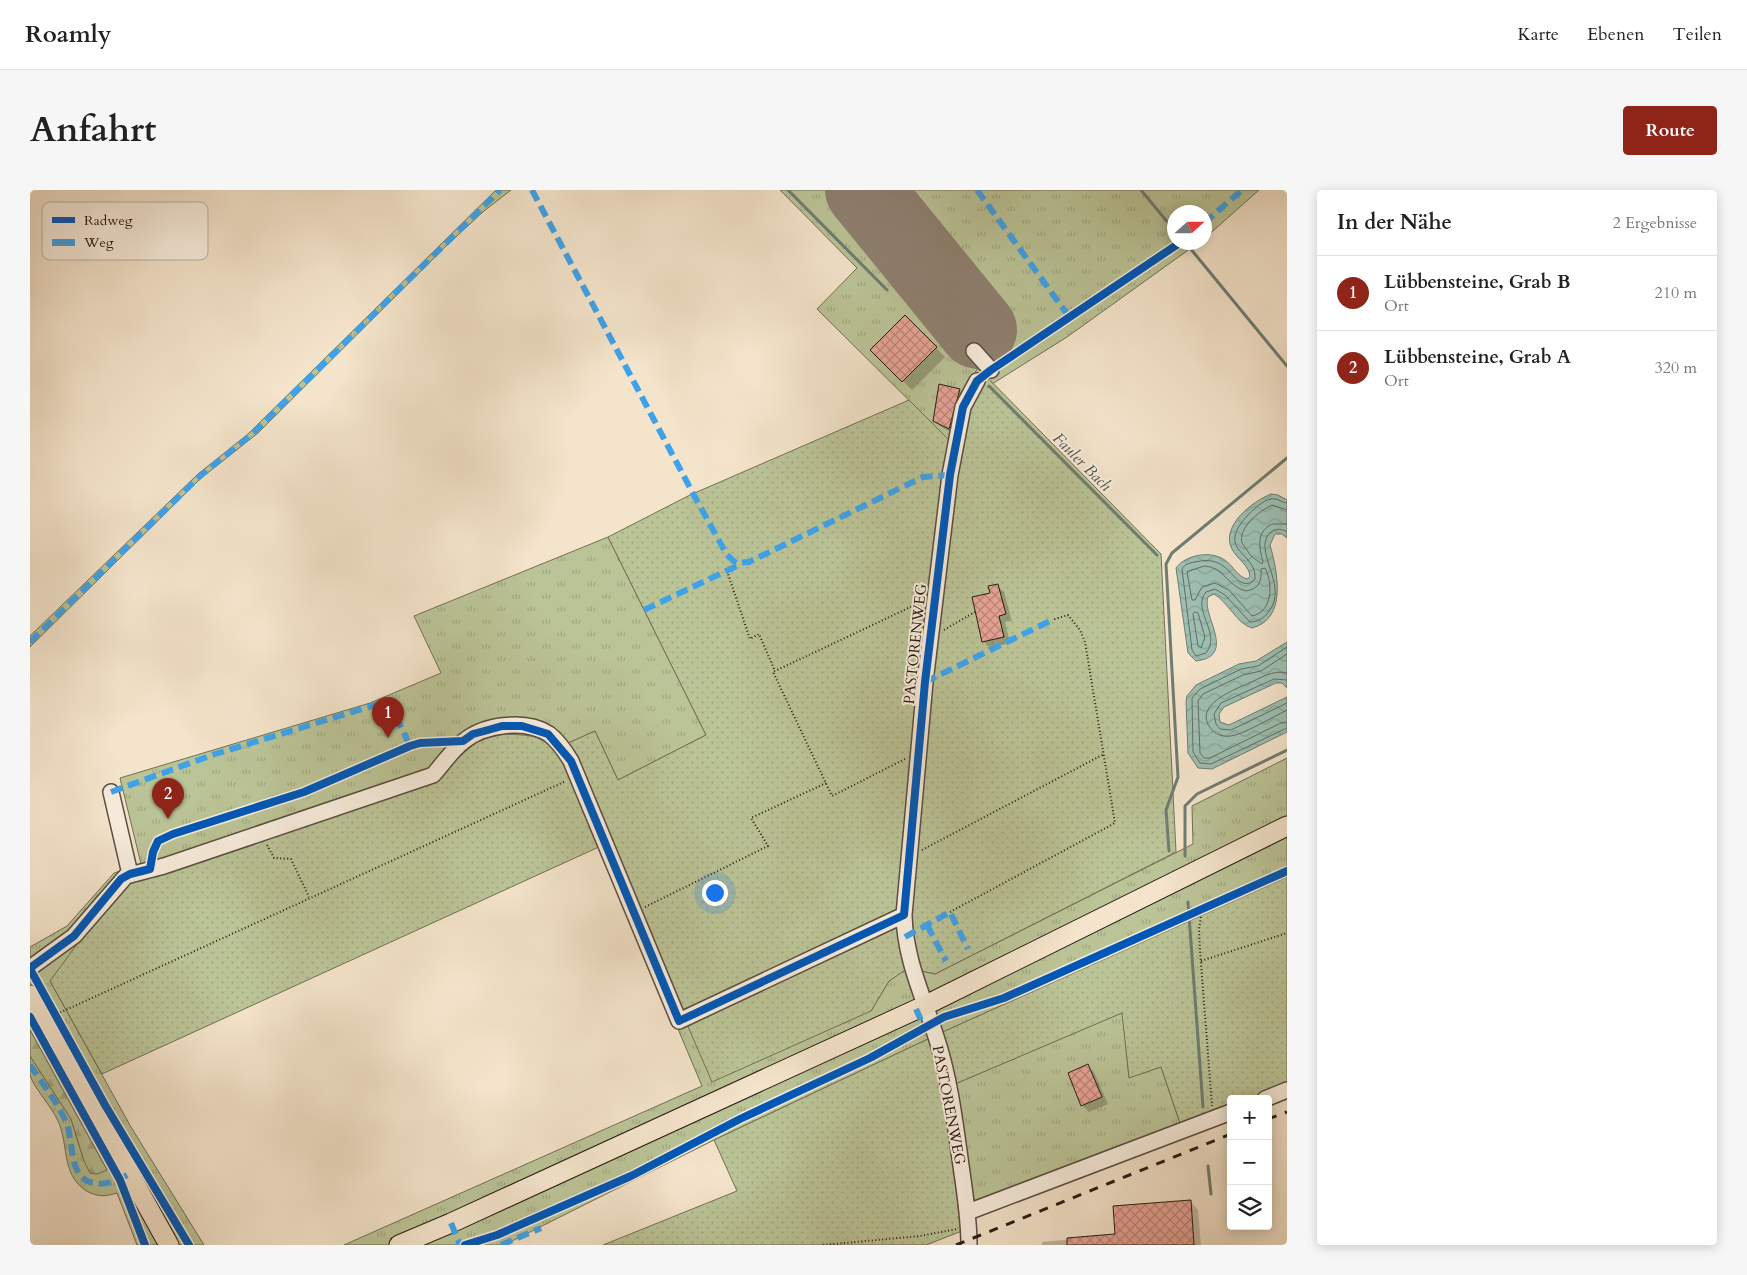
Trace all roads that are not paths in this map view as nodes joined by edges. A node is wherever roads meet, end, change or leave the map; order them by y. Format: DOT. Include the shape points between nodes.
graph roads {
  1 [pos="974,351"];
  2 [pos="991,370"];
  3 [pos="977,381"];
  4 [pos="111,792"];
  5 [pos="1287,826"];
  6 [pos="130,874"];
  7 [pos="904,915"];
  8 [pos="30,968"];
  9 [pos="30,995"];
  10 [pos="926,1005"];
  11 [pos="1287,1090"];
  12 [pos="1272,1096"];
  13 [pos="1227,1113"];
  14 [pos="968,1219"];
  15 [pos="169,1245"];
  16 [pos="399,1245"];
  17 [pos="969,1245"];
  1 -- 2 [label="street"];
  3 -- 7 [label="street, PASTORENWEG" via="960,418 934,595"];
  4 -- 6 [label="street"];
  5 -- 10 [label="main road"];
  6 -- 7 [label="street" via="164,866 433,775 468,738 502,726 522,726 548,734 572,760 679,1022"];
  6 -- 8 [label="street" via="112,889 74,936"];
  7 -- 10 [label="street, PASTORENWEG" via="907,949"];
  9 -- 15 [label="main road"];
  10 -- 14 [label="street, PASTORENWEG" via="949,1088"];
  10 -- 16 [label="main road"];
  11 -- 12 [label="street"];
  13 -- 14 [label="street"];
  14 -- 17 [label="street, PASTORENWEG"];
}
